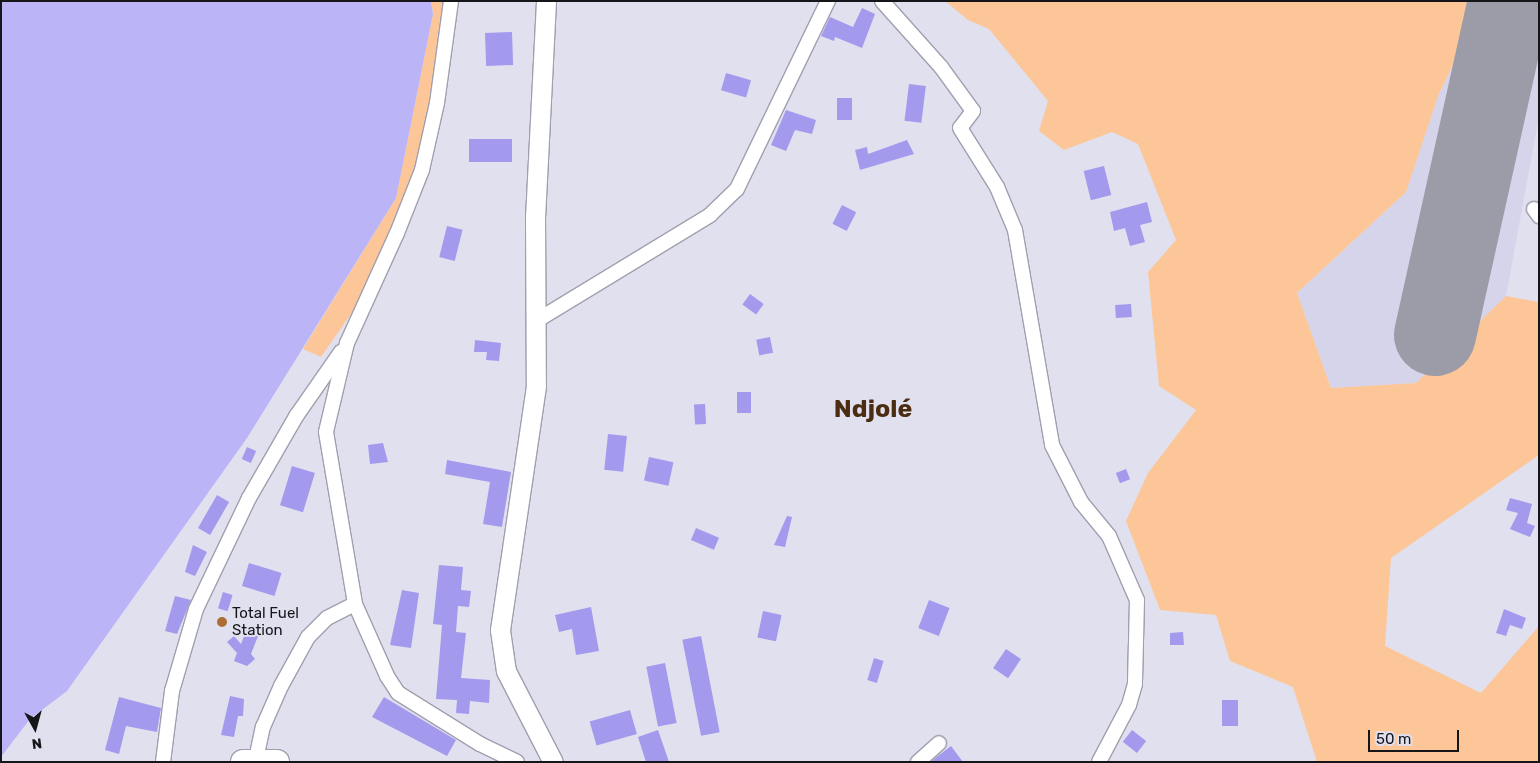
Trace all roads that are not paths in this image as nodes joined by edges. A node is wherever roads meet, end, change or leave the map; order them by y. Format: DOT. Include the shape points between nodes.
graph roads {
  1 [pos="451,1"];
  2 [pos="546,1"];
  3 [pos="828,1"];
  4 [pos="882,1"];
  5 [pos="536,321"];
  6 [pos="347,343"];
  7 [pos="355,604"];
  8 [pos="939,743"];
  9 [pos="259,761"];
  10 [pos="163,762"];
  11 [pos="517,762"];
  12 [pos="553,762"];
  13 [pos="918,762"];
  14 [pos="1099,762"];
  1 -- 6 [label="street" via="437,103 422,170"];
  2 -- 5 [label="street" via="535,216"];
  3 -- 5 [label="street" via="737,190 710,215"];
  4 -- 14 [label="street" via="941,67 973,111 960,128 997,187 1014,230 1052,446 1081,502 1113,542 1137,600 1135,684 1129,705"];
  5 -- 12 [label="street" via="536,386 503,603 500,648 506,671"];
  6 -- 7 [label="street" via="326,432"];
  6 -- 10 [label="street" via="297,415 249,498 196,609 172,691"];
  7 -- 9 [label="street" via="327,618 308,637 280,686 263,727"];
  7 -- 11 [label="street" via="398,693 480,744"];
  8 -- 13 [label="street"];
}
